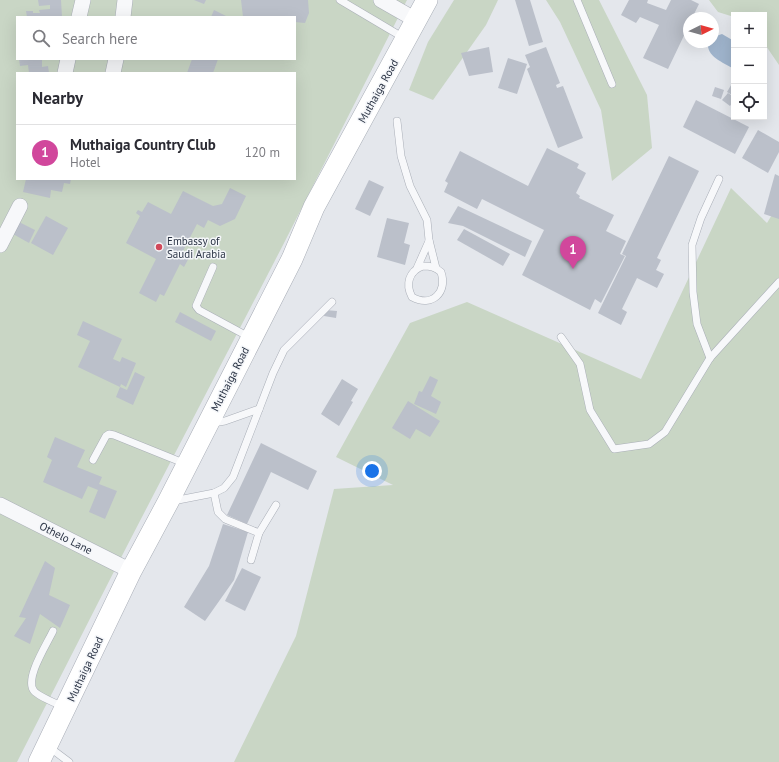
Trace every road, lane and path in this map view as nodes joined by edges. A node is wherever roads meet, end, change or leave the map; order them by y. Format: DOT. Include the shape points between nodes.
graph roads {
  1 [pos="83,0"];
  2 [pos="125,0"];
  3 [pos="340,0"];
  4 [pos="381,0"];
  5 [pos="427,0"];
  6 [pos="577,0"];
  7 [pos="78,16"];
  8 [pos="123,16"];
  9 [pos="416,20"];
  10 [pos="406,39"];
  11 [pos="68,60"];
  12 [pos="116,60"];
  13 [pos="65,72"];
  14 [pos="114,72"];
  15 [pos="612,84"];
  16 [pos="397,121"];
  17 [pos="719,179"];
  18 [pos="20,206"];
  19 [pos="429,240"];
  20 [pos="0,245"];
  21 [pos="213,267"];
  22 [pos="417,268"];
  23 [pos="436,268"];
  24 [pos="779,282"];
  25 [pos="332,302"];
  26 [pos="561,337"];
  27 [pos="251,338"];
  28 [pos="710,358"];
  29 [pos="259,408"];
  30 [pos="207,425"];
  31 [pos="92,460"];
  32 [pos="187,464"];
  33 [pos="214,493"];
  34 [pos="168,502"];
  35 [pos="0,504"];
  36 [pos="276,505"];
  37 [pos="259,533"];
  38 [pos="251,560"];
  39 [pos="131,571"];
  40 [pos="53,632"];
  41 [pos="66,708"];
  42 [pos="43,754"];
  43 [pos="69,762"];
  1 -- 7 [label="street"];
  2 -- 8 [label="street"];
  3 -- 10 [label="lane"];
  4 -- 9 [label="street"];
  5 -- 9 [label="main road, Muthaiga Road"];
  6 -- 15 [label="lane"];
  9 -- 10 [label="main road, Muthaiga Road"];
  10 -- 27 [label="main road, Muthaiga Road" via="314,207 292,259"];
  11 -- 13 [label="street"];
  12 -- 14 [label="street"];
  16 -- 19 [label="lane" via="401,156 410,186 427,220"];
  17 -- 28 [label="lane" via="692,245 697,324"];
  18 -- 20 [label="street"];
  19 -- 22 [label="lane"];
  19 -- 23 [label="lane"];
  21 -- 27 [label="lane" via="196,306"];
  22 -- 23 [label="lane"];
  22 -- 23 [label="lane" via="409,278 409,291 412,297 423,301 434,298 442,289 443,277"];
  24 -- 28 [label="lane"];
  25 -- 29 [label="lane" via="284,350"];
  26 -- 28 [label="lane" via="580,364 590,410 614,449 649,444 665,432"];
  27 -- 30 [label="main road, Muthaiga Road"];
  29 -- 30 [label="lane"];
  29 -- 33 [label="lane" via="233,477 224,488"];
  30 -- 32 [label="main road, Muthaiga Road"];
  31 -- 32 [label="lane" via="106,436 110,434"];
  32 -- 34 [label="main road, Muthaiga Road"];
  33 -- 34 [label="lane"];
  33 -- 37 [label="lane" via="218,512 225,519"];
  34 -- 39 [label="main road, Muthaiga Road"];
  35 -- 39 [label="street, Othelo Lane"];
  36 -- 37 [label="lane"];
  37 -- 38 [label="lane"];
  39 -- 41 [label="main road, Muthaiga Road"];
  40 -- 41 [label="lane" via="31,675 30,685 34,692"];
  41 -- 42 [label="main road, Muthaiga Road"];
  42 -- 43 [label="lane"];
}
